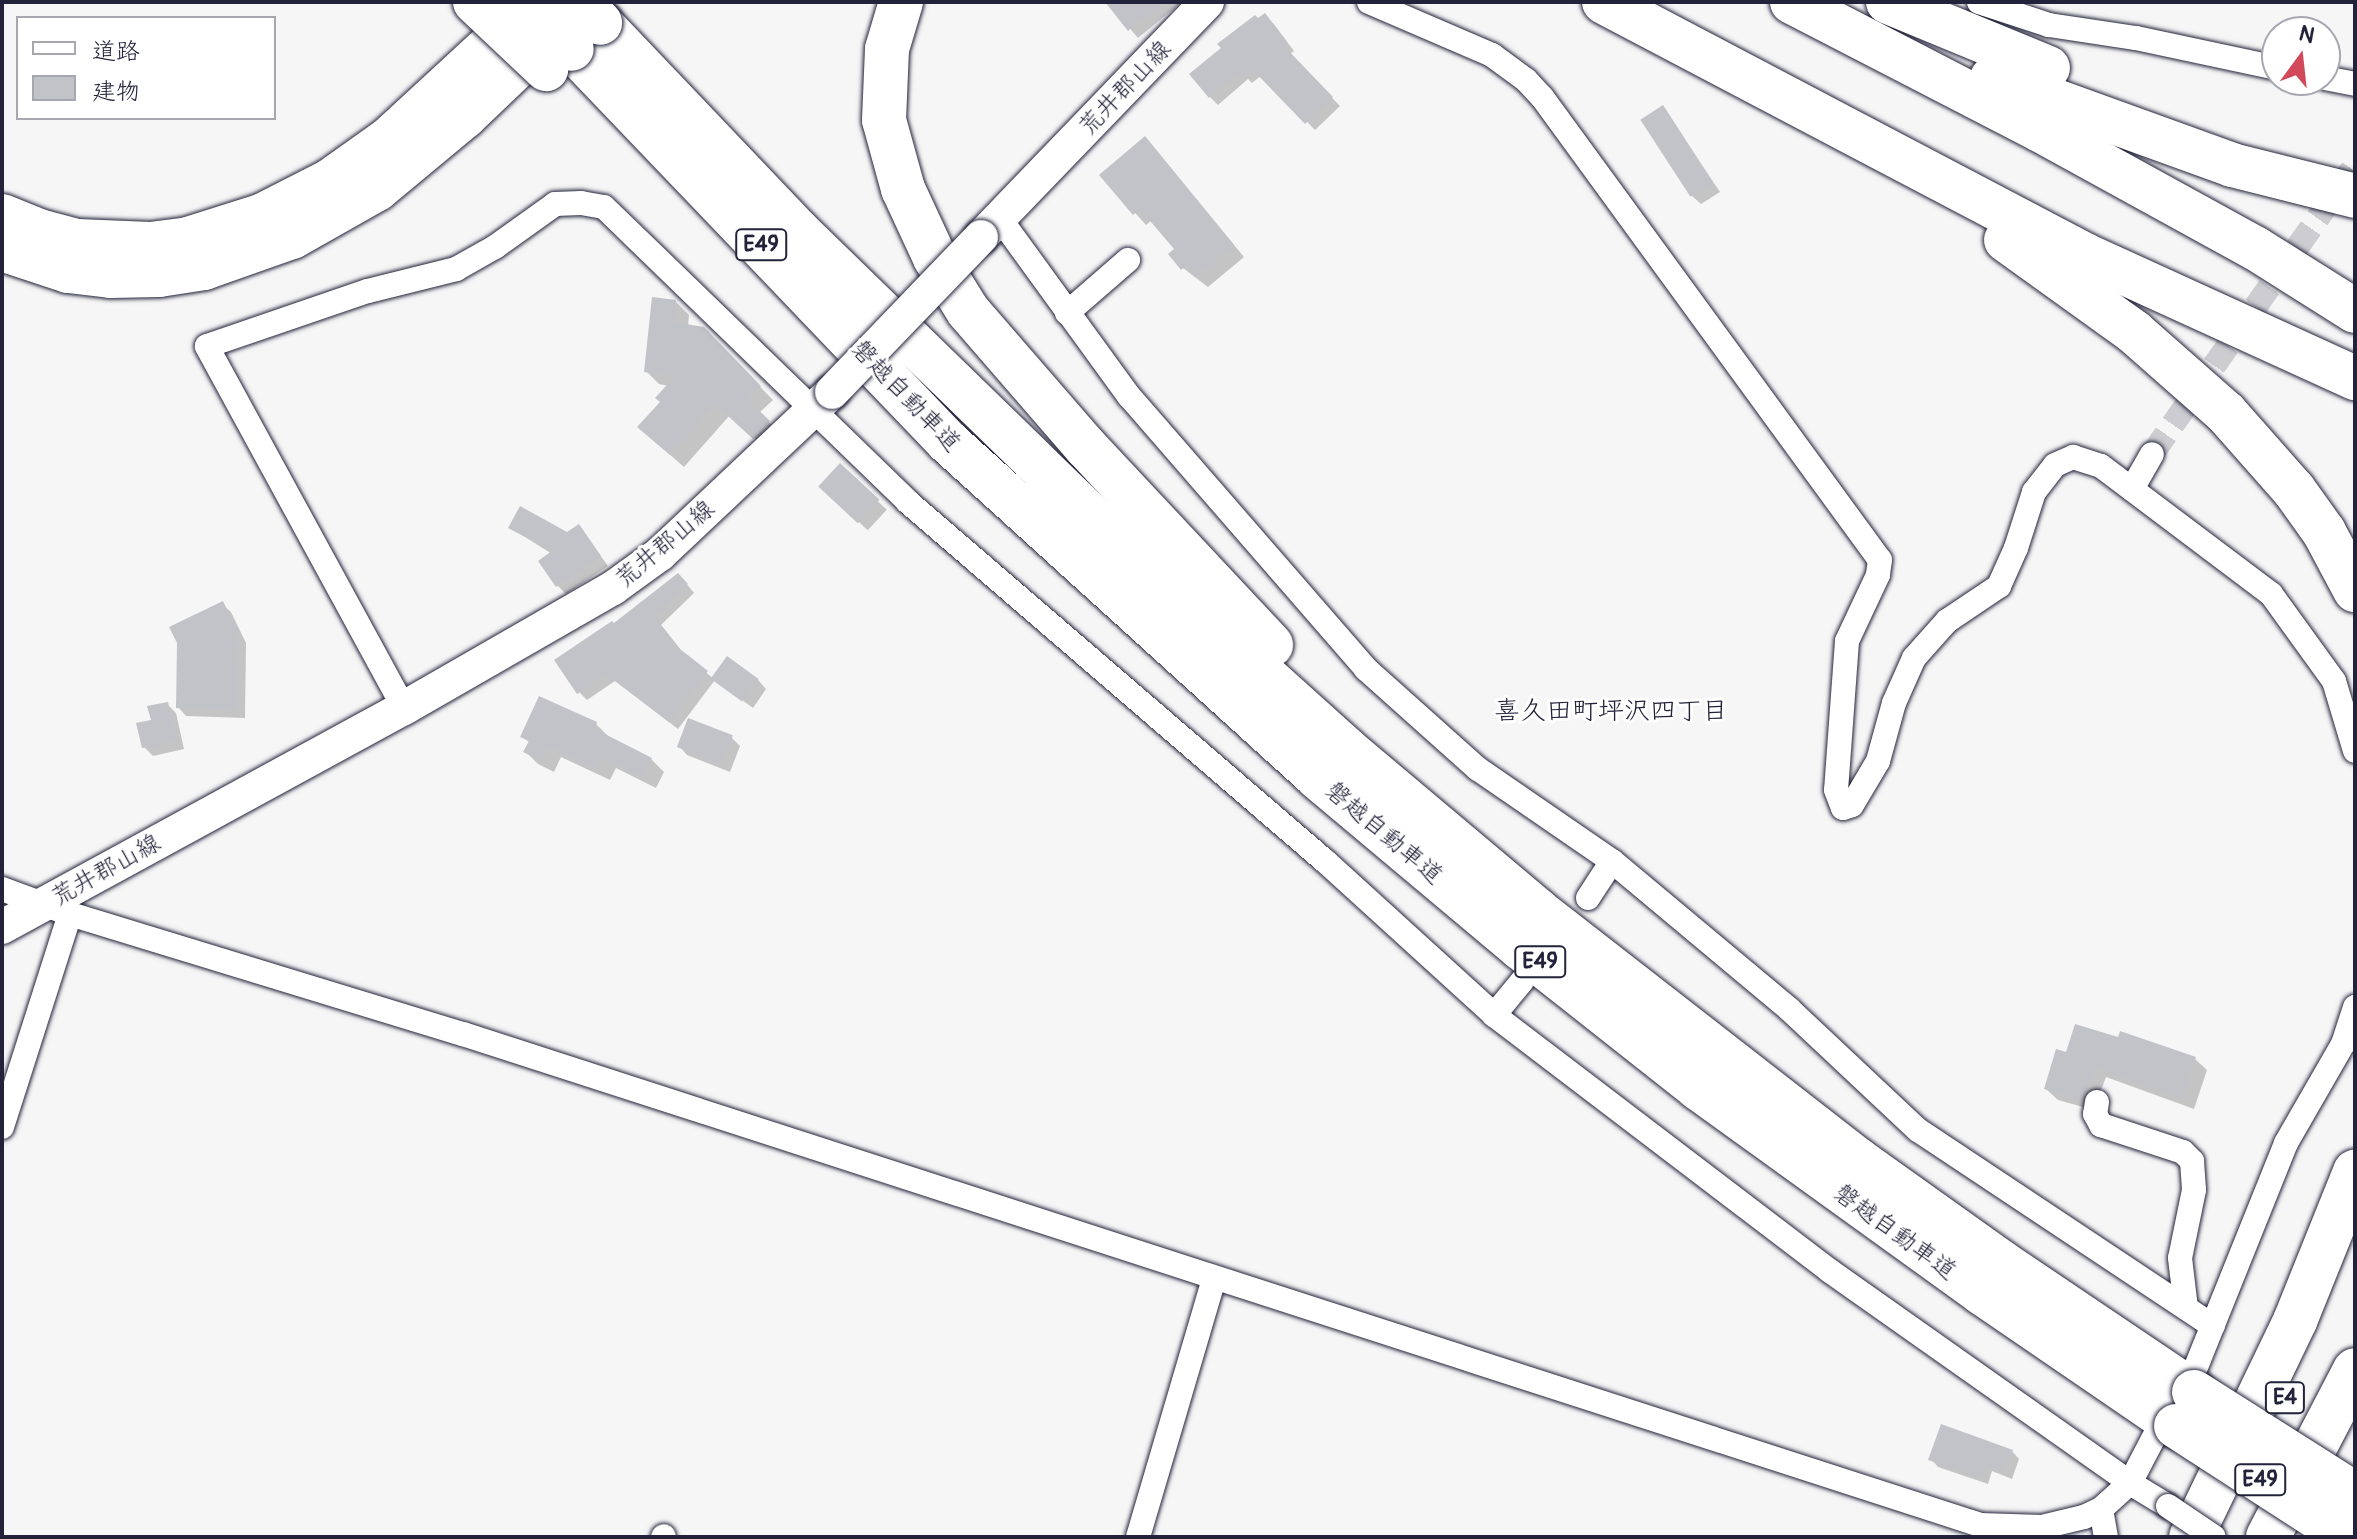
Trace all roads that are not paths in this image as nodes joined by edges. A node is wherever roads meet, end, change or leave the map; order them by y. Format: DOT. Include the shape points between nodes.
graph roads {
  1 [pos="475,2"];
  2 [pos="528,2"];
  3 [pos="537,2"];
  4 [pos="901,2"];
  5 [pos="1207,2"];
  6 [pos="1369,2"];
  7 [pos="1604,2"];
  8 [pos="1666,2"];
  9 [pos="1792,2"];
  10 [pos="1809,2"];
  11 [pos="1888,2"];
  12 [pos="1979,2"];
  13 [pos="576,29"];
  14 [pos="2261,65"];
  15 [pos="1799,104"];
  16 [pos="2355,172"];
  17 [pos="2355,196"];
  18 [pos="2,216"];
  19 [pos="991,228"];
  20 [pos="2,249"];
  21 [pos="1128,260"];
  22 [pos="2355,311"];
  23 [pos="1067,313"];
  24 [pos="2355,367"];
  25 [pos="2355,378"];
  26 [pos="822,402"];
  27 [pos="2152,454"];
  28 [pos="2132,489"];
  29 [pos="2355,590"];
  30 [pos="404,708"];
  31 [pos="2355,751"];
  32 [pos="1612,861"];
  33 [pos="2,889"];
  34 [pos="1588,898"];
  35 [pos="57,909"];
  36 [pos="2,927"];
  37 [pos="1522,981"];
  38 [pos="2355,1007"];
  39 [pos="1494,1015"];
  40 [pos="1723,1055"];
  41 [pos="2097,1102"];
  42 [pos="2,1127"];
  43 [pos="2355,1172"];
  44 [pos="2355,1255"];
  45 [pos="1214,1278"];
  46 [pos="2186,1308"];
  47 [pos="2213,1326"];
  48 [pos="2355,1370"];
  49 [pos="2180,1406"];
  50 [pos="2130,1483"];
  51 [pos="2101,1509"];
  52 [pos="2180,1521"];
  53 [pos="2349,1522"];
  54 [pos="1138,1537"];
  55 [pos="2106,1537"];
  56 [pos="2211,1537"];
  57 [pos="2268,1537"];
  1 -- 13 [label="highway, bridge"];
  2 -- 13 [label="highway, 磐越自動車道 / E49, bridge"];
  3 -- 18 [label="highway" via="389,139 330,181 261,216 188,239 113,244 65,238"];
  4 -- 40 [label="highway" via="887,49 884,85 892,158 917,225 968,311 1158,528 1264,638 1546,900"];
  5 -- 19 [label="main road, 荒井郡山線"];
  6 -- 28 [label="street" via="1492,55 1534,88 1880,560 1847,641 1836,790 1843,808 1852,805 1878,761 1894,703 1914,658 1947,621 1999,586 2044,476 2062,460 2080,458"];
  7 -- 15 [label="highway"];
  8 -- 24 [label="highway"];
  9 -- 22 [label="highway" via="2255,248"];
  10 -- 17 [label="highway" via="2165,143 2297,184"];
  11 -- 16 [label="highway" via="2169,113"];
  12 -- 14 [label="street" via="2049,25"];
  13 -- 20 [label="highway" via="397,173 338,214 292,237 204,268 159,275 68,271"];
  13 -- 40 [label="highway, 磐越自動車道 / E49" via="798,231 1143,566 1370,770 1537,910"];
  13 -- 49 [label="highway, 磐越自動車道 / E49" via="609,128 755,277 948,442 1317,777 1521,948 1841,1193"];
  15 -- 25 [label="highway" via="2156,291"];
  15 -- 29 [label="highway" via="2017,247 2184,373 2262,450 2294,490"];
  19 -- 23 [label="street"];
  19 -- 26 [label="main road, 荒井郡山線, bridge"];
  21 -- 23 [label="street"];
  23 -- 32 [label="street" via="1189,469 1366,669 1478,769"];
  26 -- 30 [label="main road, 荒井郡山線" via="660,554"];
  26 -- 30 [label="street" via="604,207 581,203 555,204 456,269 368,291 207,346"];
  26 -- 39 [label="street" via="908,502 1325,861"];
  27 -- 28 [label="street"];
  28 -- 31 [label="street" via="2271,594 2334,681"];
  30 -- 35 [label="main road, 荒井郡山線"];
  32 -- 34 [label="street"];
  32 -- 46 [label="street" via="1790,1010 1918,1130"];
  33 -- 35 [label="street"];
  35 -- 36 [label="main road, 荒井郡山線"];
  35 -- 42 [label="street"];
  35 -- 45 [label="street" via="463,1034"];
  37 -- 39 [label="street"];
  38 -- 47 [label="street" via="2343,1044 2286,1143"];
  39 -- 50 [label="street" via="1830,1271"];
  40 -- 49 [label="highway, 磐越自動車道 / E49" via="2001,1262"];
  41 -- 46 [label="street" via="2095,1114 2101,1125 2183,1152 2192,1161 2194,1190 2180,1258"];
  43 -- 52 [label="highway" via="2295,1321"];
  44 -- 56 [label="highway, E4"];
  45 -- 51 [label="street" via="1980,1525 2042,1527"];
  45 -- 54 [label="street"];
  46 -- 47 [label="street"];
  47 -- 49 [label="street"];
  48 -- 57 [label="highway, E4"];
  49 -- 50 [label="street"];
  49 -- 53 [label="highway, 磐越自動車道 / E49, bridge"];
  50 -- 51 [label="street"];
  50 -- 52 [label="street"];
  51 -- 55 [label="street"];
  52 -- 56 [label="street, bridge"];
}
